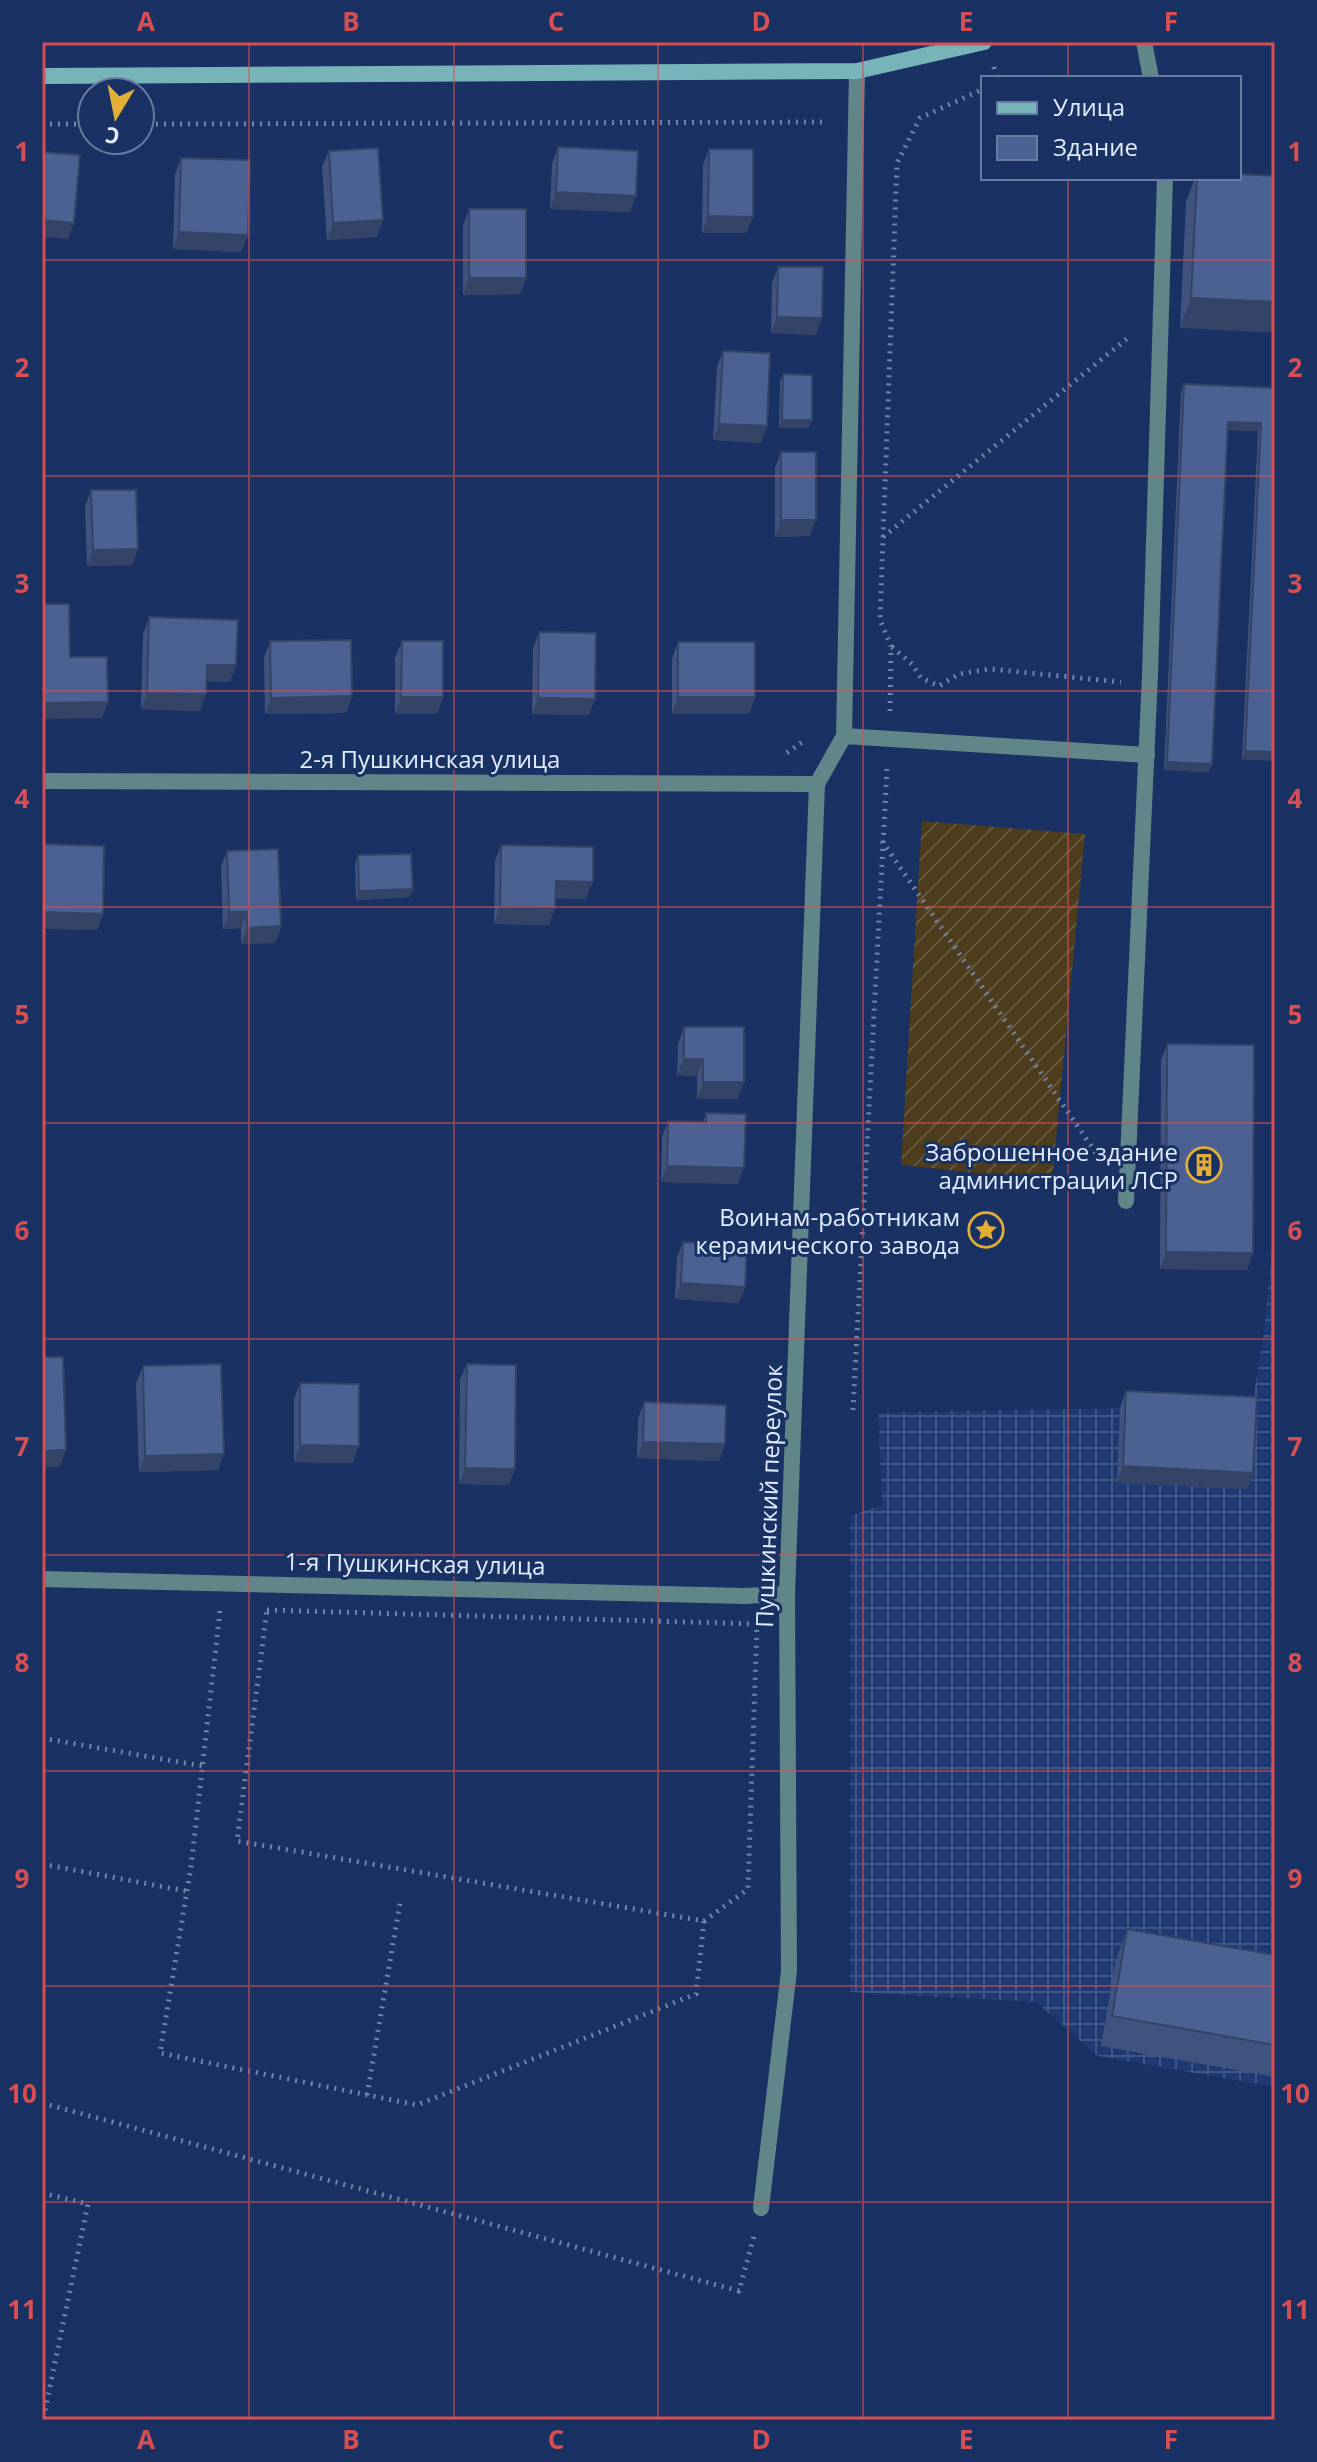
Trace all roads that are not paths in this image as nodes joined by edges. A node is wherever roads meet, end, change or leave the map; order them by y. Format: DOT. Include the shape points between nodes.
graph roads {
  1 [pos="984,42"];
  2 [pos="1144,42"];
  3 [pos="857,71"];
  4 [pos="42,76"];
  5 [pos="1151,76"];
  6 [pos="1165,180"];
  7 [pos="844,736"];
  8 [pos="1147,755"];
  9 [pos="42,781"];
  10 [pos="817,784"];
  11 [pos="1126,1201"];
  12 [pos="42,1579"];
  13 [pos="787,1594"];
  14 [pos="761,2208"];
  1 -- 3 [label="main road"];
  2 -- 5 [label="street"];
  3 -- 4 [label="main road"];
  3 -- 7 [label="street"];
  6 -- 8 [label="street"];
  7 -- 8 [label="street"];
  7 -- 10 [label="street"];
  8 -- 11 [label="street"];
  9 -- 10 [label="street, 2-я Пушкинская улица"];
  10 -- 13 [label="street, Пушкинский переулок"];
  12 -- 13 [label="street, 1-я Пушкинская улица"];
  13 -- 14 [label="street, Пушкинский переулок" via="789,1971"];
}
